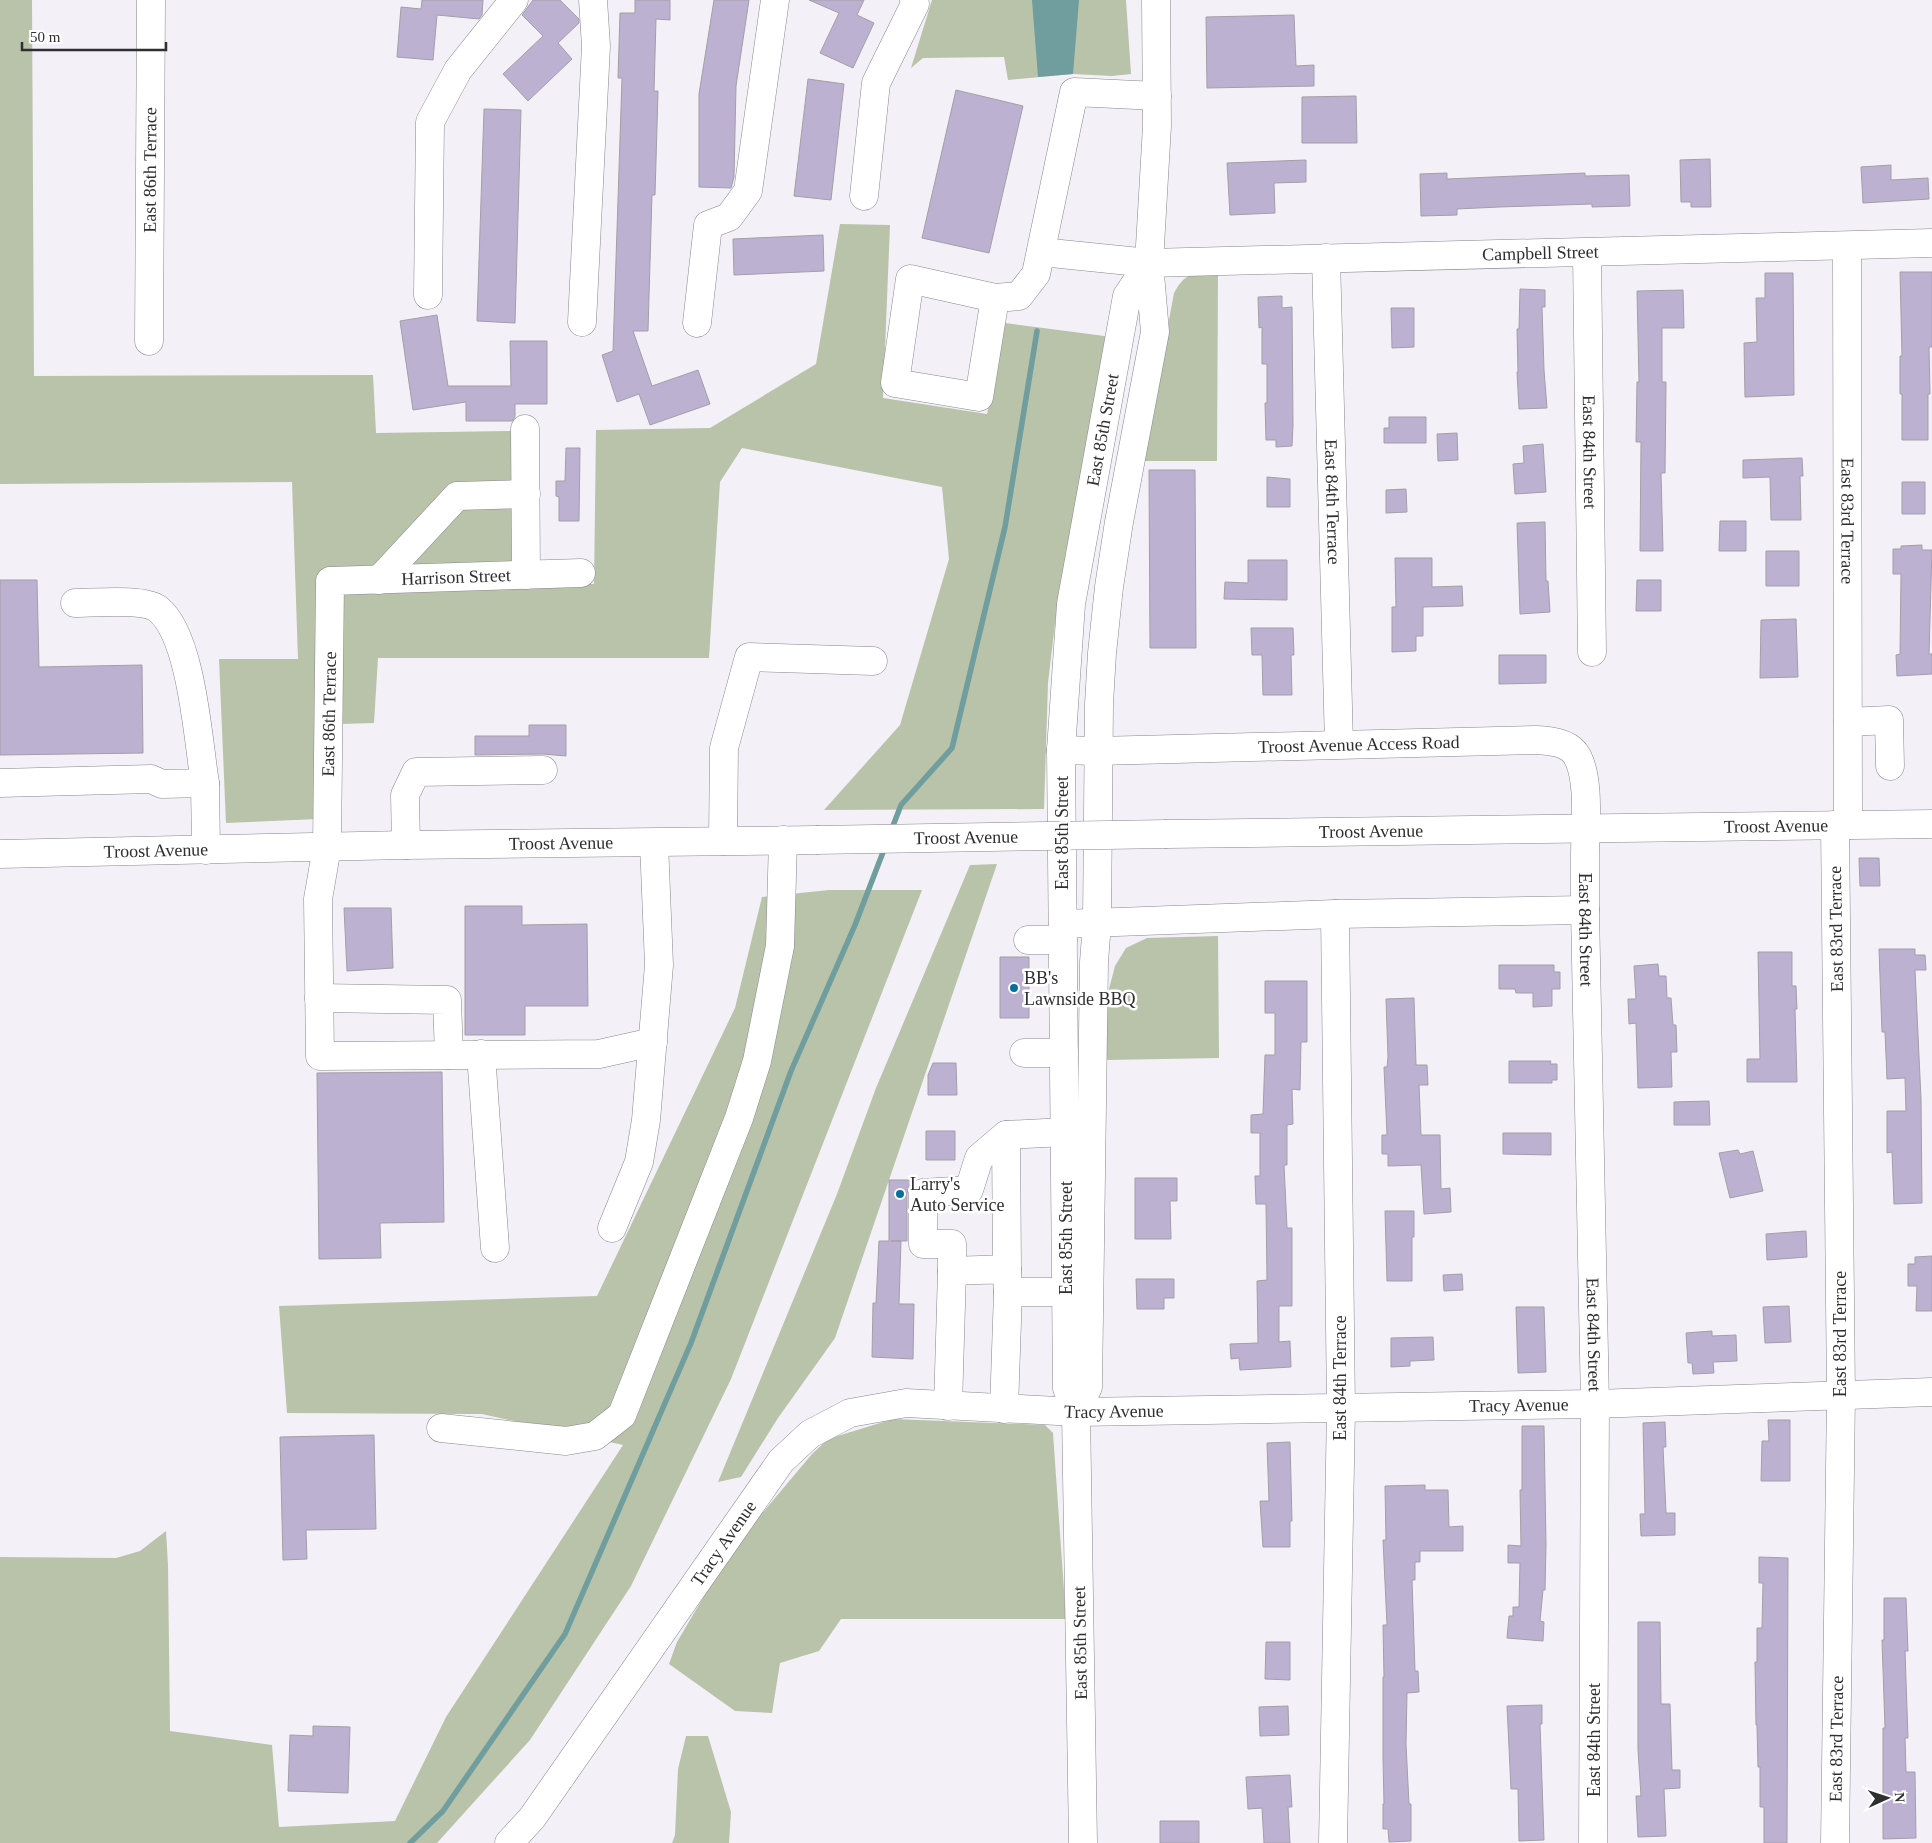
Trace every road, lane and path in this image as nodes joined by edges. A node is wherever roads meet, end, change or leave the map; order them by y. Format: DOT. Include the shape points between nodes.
graph roads {
  1 [pos="151,0"];
  2 [pos="514,0"];
  3 [pos="593,0"];
  4 [pos="775,0"];
  5 [pos="914,0"];
  6 [pos="1156,0"];
  7 [pos="1157,96"];
  8 [pos="864,196"];
  9 [pos="1932,243"];
  10 [pos="1847,247"];
  11 [pos="1041,252"];
  12 [pos="1587,253"];
  13 [pos="1326,258"];
  14 [pos="1149,263"];
  15 [pos="428,295"];
  16 [pos="995,298"];
  17 [pos="582,322"];
  18 [pos="697,323"];
  19 [pos="149,341"];
  20 [pos="525,429"];
  21 [pos="526,494"];
  22 [pos="581,573"];
  23 [pos="526,575"];
  24 [pos="379,580"];
  25 [pos="330,581"];
  26 [pos="75,603"];
  27 [pos="1592,652"];
  28 [pos="873,661"];
  29 [pos="1848,722"];
  30 [pos="1339,744"];
  31 [pos="1062,750"];
  32 [pos="1098,751"];
  33 [pos="1890,766"];
  34 [pos="543,770"];
  35 [pos="0,783"];
  36 [pos="205,783"];
  37 [pos="1932,824"];
  38 [pos="1841,825"];
  39 [pos="1586,828"];
  40 [pos="783,840"];
  41 [pos="723,841"];
  42 [pos="654,842"];
  43 [pos="406,845"];
  44 [pos="327,848"];
  45 [pos="206,850"];
  46 [pos="0,854"];
  47 [pos="1585,910"];
  48 [pos="1335,914"];
  49 [pos="1097,923"];
  50 [pos="1063,932"];
  51 [pos="1028,940"];
  52 [pos="319,998"];
  53 [pos="653,1042"];
  54 [pos="1024,1053"];
  55 [pos="1064,1053"];
  56 [pos="449,1054"];
  57 [pos="481,1054"];
  58 [pos="1065,1132"];
  59 [pos="1006,1136"];
  60 [pos="612,1228"];
  61 [pos="495,1248"];
  62 [pos="952,1271"];
  63 [pos="1007,1281"];
  64 [pos="1066,1292"];
  65 [pos="1932,1392"];
  66 [pos="1841,1396"];
  67 [pos="1595,1404"];
  68 [pos="948,1406"];
  69 [pos="1004,1409"];
  70 [pos="1341,1409"];
  71 [pos="1076,1412"];
  72 [pos="442,1428"];
  73 [pos="509,1843"];
  74 [pos="1083,1843"];
  75 [pos="1333,1843"];
  76 [pos="1593,1843"];
  77 [pos="1835,1843"];
  1 -- 19 [label="street, East 86th Terrace"];
  2 -- 15 [label="street" via="458,70 430,122"];
  3 -- 17 [label="street" via="596,46"];
  4 -- 18 [label="street" via="748,191 728,217 708,225"];
  5 -- 8 [label="street" via="915,4 876,83"];
  6 -- 7 [label="street, East 85th Street"];
  7 -- 11 [label="street" via="1074,92"];
  7 -- 14 [label="street, East 85th Street"];
  9 -- 10 [label="street, Campbell Street"];
  10 -- 12 [label="street, Campbell Street"];
  10 -- 29 [label="street, East 83rd Terrace"];
  11 -- 14 [label="street, Campbell Street"];
  11 -- 16 [label="street" via="1036,274 1018,296"];
  12 -- 13 [label="street, Campbell Street"];
  12 -- 27 [label="street, East 84th Street"];
  13 -- 14 [label="street, Campbell Street"];
  13 -- 30 [label="street, East 84th Terrace"];
  14 -- 31 [label="street, East 85th Street" via="1127,296 1071,604"];
  14 -- 32 [label="street, East 85th Street" via="1155,332 1109,587 1098,704"];
  16 -- 16 [label="street" via="910,279 895,383 979,397"];
  20 -- 21 [label="street"];
  21 -- 23 [label="street"];
  21 -- 24 [label="street" via="457,496"];
  22 -- 23 [label="street, Harrison Street"];
  23 -- 24 [label="street, Harrison Street"];
  24 -- 25 [label="street, Harrison Street"];
  25 -- 44 [label="street, East 86th Terrace"];
  26 -- 36 [label="street" via="139,602 157,608 172,625 190,680"];
  28 -- 41 [label="street" via="749,657 724,748"];
  29 -- 33 [label="street" via="1889,720"];
  29 -- 38 [label="street, East 83rd Terrace"];
  30 -- 32 [label="street, Troost Avenue Access Road"];
  30 -- 39 [label="street, Troost Avenue Access Road" via="1536,740 1560,743 1574,752 1582,766"];
  31 -- 32 [label="street, Troost Avenue Access Road"];
  31 -- 50 [label="street, East 85th Street"];
  32 -- 49 [label="street, East 85th Street"];
  34 -- 43 [label="street" via="416,772 405,795"];
  35 -- 36 [label="street" via="151,779 162,784"];
  36 -- 45 [label="street"];
  37 -- 38 [label="street, Troost Avenue"];
  38 -- 39 [label="street, Troost Avenue"];
  38 -- 66 [label="street, East 83rd Terrace"];
  39 -- 40 [label="street, Troost Avenue, bridge"];
  39 -- 47 [label="street, East 84th Street"];
  40 -- 41 [label="street, Troost Avenue"];
  40 -- 72 [label="street" via="780,946 757,1061 740,1118 622,1415 595,1436 566,1441"];
  41 -- 42 [label="street, Troost Avenue"];
  42 -- 43 [label="street, Troost Avenue"];
  42 -- 53 [label="street" via="659,965"];
  43 -- 44 [label="street, Troost Avenue"];
  44 -- 45 [label="street, Troost Avenue"];
  44 -- 52 [label="street, East 86th Terrace" via="318,899"];
  45 -- 46 [label="street, Troost Avenue"];
  47 -- 48 [label="street"];
  47 -- 67 [label="street, East 84th Street"];
  48 -- 49 [label="street"];
  48 -- 70 [label="street, East 84th Terrace"];
  49 -- 50 [label="street"];
  49 -- 71 [label="street, East 85th Street" via="1088,1387"];
  50 -- 51 [label="street"];
  50 -- 55 [label="street, East 85th Street"];
  52 -- 56 [label="street" via="447,1000"];
  52 -- 56 [label="street, East 86th Terrace" via="320,1056"];
  53 -- 57 [label="street" via="599,1054"];
  53 -- 60 [label="street" via="640,1162"];
  54 -- 55 [label="street"];
  55 -- 58 [label="street, East 85th Street"];
  56 -- 57 [label="street"];
  57 -- 61 [label="street"];
  58 -- 59 [label="street"];
  58 -- 64 [label="street, East 85th Street"];
  59 -- 62 [label="street" via="979,1158 969,1190 923,1193 923,1244 952,1244"];
  59 -- 63 [label="street"];
  62 -- 63 [label="street"];
  62 -- 68 [label="street"];
  63 -- 64 [label="street"];
  63 -- 69 [label="street"];
  64 -- 71 [label="street, East 85th Street" via="1067,1388"];
  65 -- 66 [label="street, Tracy Avenue"];
  66 -- 67 [label="street, Tracy Avenue"];
  66 -- 77 [label="street, East 83rd Terrace"];
  67 -- 70 [label="street, Tracy Avenue"];
  67 -- 76 [label="street, East 84th Street"];
  68 -- 69 [label="street, Tracy Avenue"];
  68 -- 73 [label="street, Tracy Avenue" via="906,1403 850,1413 810,1434 781,1462 532,1818"];
  69 -- 71 [label="street, Tracy Avenue"];
  70 -- 71 [label="street, Tracy Avenue"];
  70 -- 75 [label="street, East 84th Terrace"];
  71 -- 74 [label="street, East 85th Street"];
}
